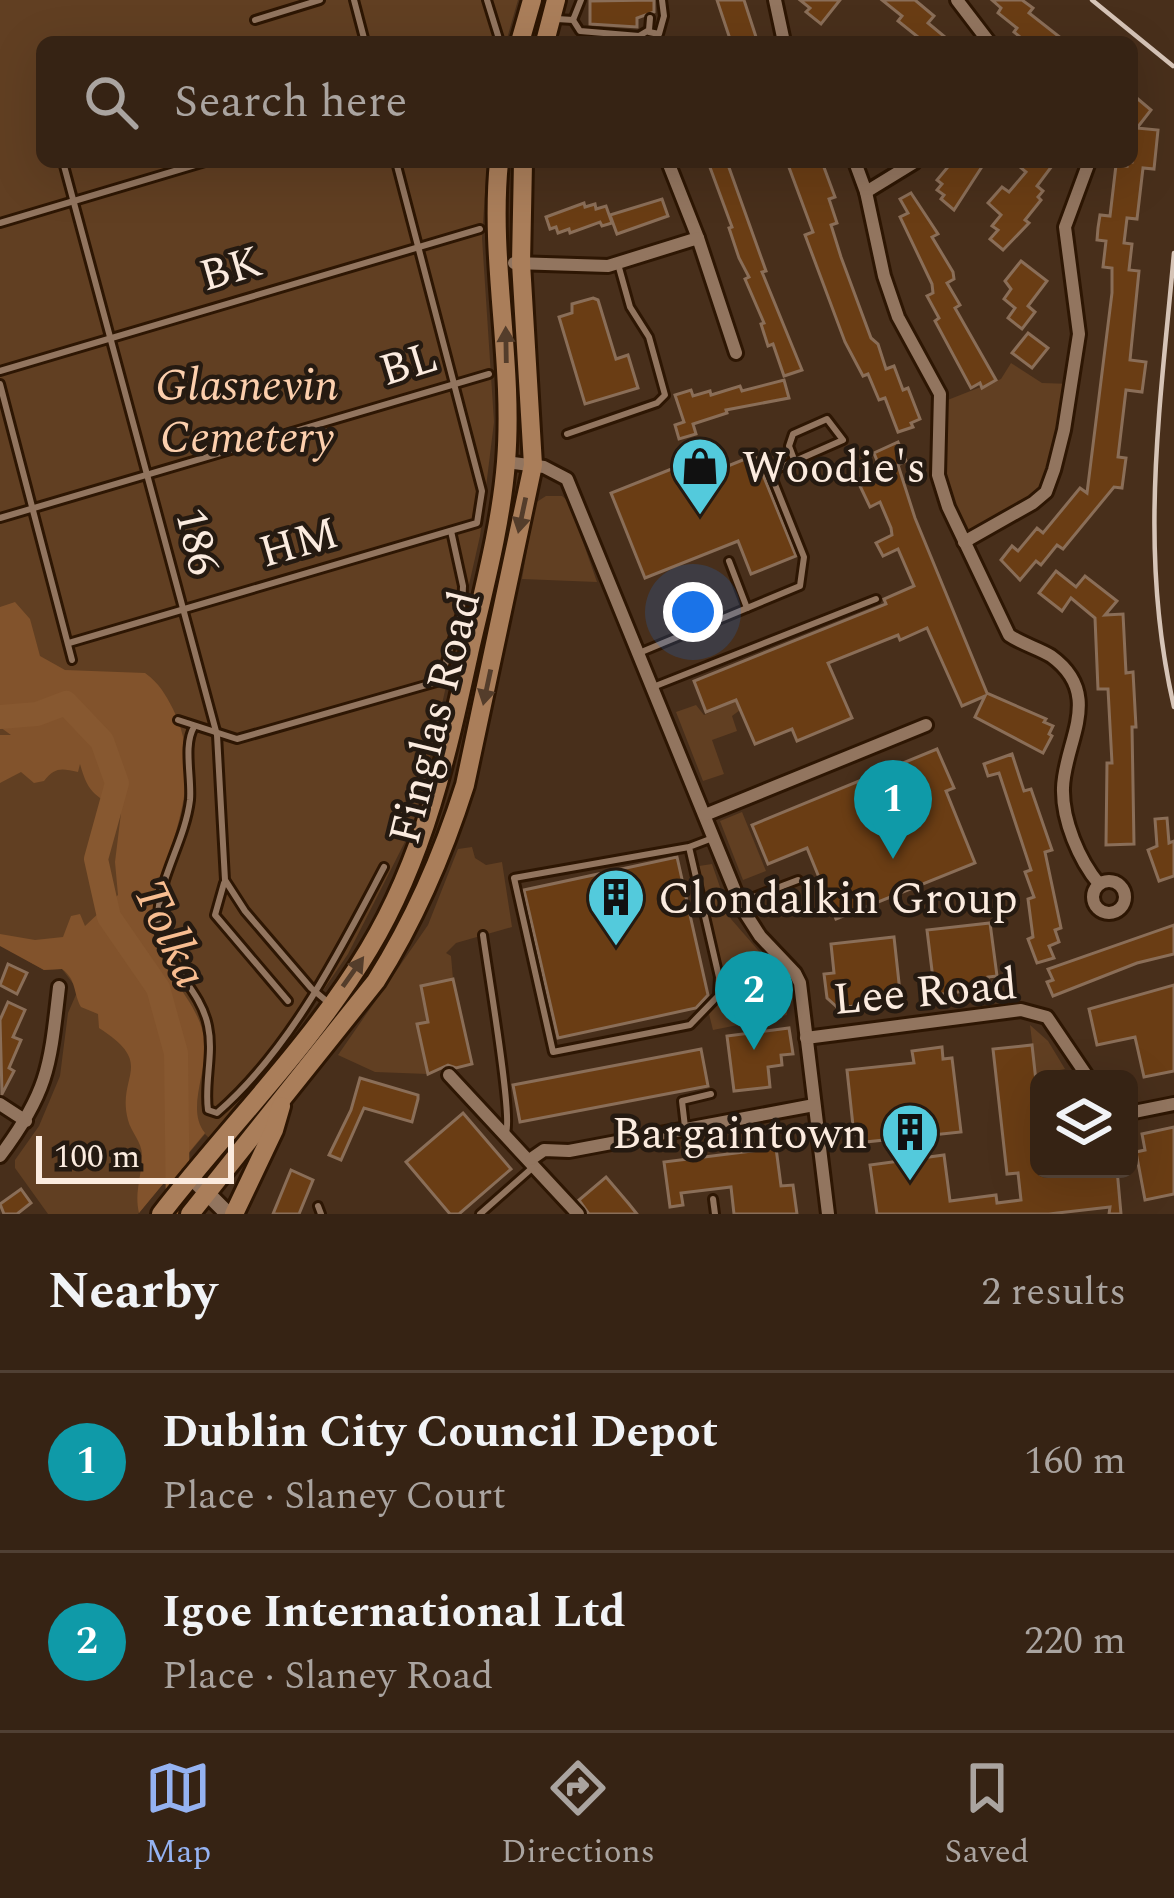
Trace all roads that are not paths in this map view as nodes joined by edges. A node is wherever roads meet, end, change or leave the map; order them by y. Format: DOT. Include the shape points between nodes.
graph roads {
  1 [pos="320,0"];
  2 [pos="354,0"];
  3 [pos="487,0"];
  4 [pos="532,0"];
  5 [pos="581,0"];
  6 [pos="662,0"];
  7 [pos="775,0"];
  8 [pos="956,0"];
  9 [pos="553,9"];
  10 [pos="650,18"];
  11 [pos="255,20"];
  12 [pos="573,20"];
  13 [pos="647,31"];
  14 [pos="363,36"];
  15 [pos="498,36"];
  16 [pos="522,36"];
  17 [pos="783,36"];
  18 [pos="983,36"];
  19 [pos="66,168"];
  20 [pos="186,168"];
  21 [pos="398,168"];
  22 [pos="499,168"];
  23 [pos="523,168"];
  24 [pos="670,168"];
  25 [pos="857,168"];
  26 [pos="905,168"];
  27 [pos="1087,168"];
  28 [pos="866,192"];
  29 [pos="75,202"];
  30 [pos="0,223"];
  31 [pos="480,229"];
  32 [pos="698,238"];
  33 [pos="418,245"];
  34 [pos="511,263"];
  35 [pos="618,264"];
  36 [pos="110,337"];
  37 [pos="736,353"];
  38 [pos="0,371"];
  39 [pos="489,374"];
  40 [pos="454,382"];
  41 [pos="0,384"];
  42 [pos="567,434"];
  43 [pos="506,462"];
  44 [pos="795,462"];
  45 [pos="532,465"];
  46 [pos="149,474"];
  47 [pos="31,508"];
  48 [pos="0,518"];
  49 [pos="451,531"];
  50 [pos="964,542"];
  51 [pos="729,561"];
  52 [pos="876,598"];
  53 [pos="747,608"];
  54 [pos="181,609"];
  55 [pos="69,643"];
  56 [pos="639,653"];
  57 [pos="72,660"];
  58 [pos="653,687"];
  59 [pos="178,720"];
  60 [pos="926,725"];
  61 [pos="194,727"];
  62 [pos="216,731"];
  63 [pos="705,815"];
  64 [pos="714,838"];
  65 [pos="689,847"];
  66 [pos="384,867"];
  67 [pos="225,880"];
  68 [pos="798,880"];
  69 [pos="1099,884"];
  70 [pos="740,902"];
  71 [pos="483,935"];
  72 [pos="59,987"];
  73 [pos="314,991"];
  74 [pos="288,1001"];
  75 [pos="331,1005"];
  76 [pos="806,1038"];
  77 [pos="1083,1070"];
  78 [pos="449,1075"];
  79 [pos="710,1094"];
  80 [pos="282,1101"];
  81 [pos="0,1104"];
  82 [pos="1174,1104"];
  83 [pos="814,1105"];
  84 [pos="1138,1111"];
  85 [pos="26,1121"];
  86 [pos="686,1128"];
  87 [pos="506,1132"];
  88 [pos="0,1156"];
  89 [pos="533,1162"];
  90 [pos="190,1176"];
  91 [pos="208,1192"];
  92 [pos="713,1198"];
  93 [pos="164,1210"];
  94 [pos="190,1214"];
  95 [pos="231,1214"];
  96 [pos="480,1214"];
  97 [pos="578,1214"];
  98 [pos="715,1214"];
  99 [pos="828,1214"];
  1 -- 11 [label="lane"];
  2 -- 14 [label="lane"];
  3 -- 15 [label="lane"];
  4 -- 16 [label="main road"];
  5 -- 12 [label="lane"];
  6 -- 13 [label="lane" via="662,28"];
  7 -- 17 [label="street"];
  8 -- 18 [label="street"];
  9 -- 12 [label="lane"];
  10 -- 13 [label="lane"];
  12 -- 13 [label="lane" via="591,33"];
  19 -- 29 [label="lane, 186"];
  20 -- 29 [label="lane"];
  21 -- 33 [label="lane"];
  22 -- 34 [label="main road, Finglas Road" via="496,234"];
  23 -- 34 [label="main road, Finglas Road"];
  24 -- 32 [label="street"];
  25 -- 28 [label="street"];
  26 -- 28 [label="street"];
  27 -- 50 [label="street" via="1065,227 1078,334 1054,470 1033,503"];
  28 -- 50 [label="street" via="898,317 940,394 938,475"];
  29 -- 30 [label="lane"];
  29 -- 36 [label="lane, 186"];
  31 -- 33 [label="lane, BK"];
  32 -- 35 [label="street"];
  32 -- 37 [label="street"];
  33 -- 36 [label="lane, BK"];
  33 -- 40 [label="lane"];
  34 -- 35 [label="street"];
  43 -- 34 [label="main road, Finglas Road, one-way"];
  34 -- 45 [label="main road, Finglas Road"];
  35 -- 42 [label="lane" via="665,395"];
  36 -- 38 [label="lane, BK"];
  36 -- 46 [label="lane, 186"];
  39 -- 40 [label="lane, BL"];
  40 -- 46 [label="lane, BL"];
  40 -- 49 [label="lane, HM" via="482,491 477,523"];
  41 -- 47 [label="lane"];
  43 -- 45 [label="street"];
  75 -- 43 [label="main road, Finglas Road, one-way" via="398,898 422,840 485,585"];
  44 -- 44 [label="lane" via="843,440 827,419 793,434"];
  44 -- 53 [label="lane" via="770,472 804,556 800,586"];
  45 -- 56 [label="street" via="567,479"];
  45 -- 80 [label="main road, Finglas Road, one-way" via="451,831 388,962"];
  46 -- 47 [label="lane, BL"];
  46 -- 54 [label="lane, 186"];
  47 -- 48 [label="lane, BL"];
  47 -- 55 [label="lane"];
  49 -- 54 [label="lane, HM"];
  49 -- 62 [label="lane" via="462,610 440,681 237,739"];
  50 -- 69 [label="street" via="1009,635 1049,655 1076,690 1080,727 1063,789 1082,859"];
  51 -- 53 [label="lane"];
  52 -- 58 [label="lane"];
  53 -- 56 [label="lane"];
  54 -- 55 [label="lane, HM"];
  54 -- 62 [label="lane, 186"];
  55 -- 57 [label="lane"];
  56 -- 58 [label="street"];
  58 -- 63 [label="street"];
  59 -- 61 [label="lane"];
  60 -- 63 [label="street"];
  61 -- 62 [label="lane"];
  61 -- 73 [label="lane" via="186,824 163,887 159,928 208,1025 208,1110 217,1113 234,1096"];
  62 -- 67 [label="lane, 186"];
  63 -- 64 [label="street"];
  64 -- 65 [label="lane"];
  64 -- 70 [label="street"];
  65 -- 65 [label="lane" via="514,878 553,1052 690,1025 718,996"];
  66 -- 73 [label="lane"];
  67 -- 73 [label="lane"];
  67 -- 74 [label="lane, 186" via="215,915"];
  68 -- 70 [label="lane"];
  70 -- 76 [label="street" via="795,973"];
  71 -- 87 [label="lane" via="511,1120"];
  72 -- 85 [label="street" via="51,1058"];
  73 -- 75 [label="lane"];
  75 -- 90 [label="main road, Finglas Road"];
  76 -- 77 [label="street, Lee Road" via="1022,1010 1047,1017"];
  76 -- 83 [label="street"];
  78 -- 87 [label="street"];
  79 -- 86 [label="lane" via="682,1101"];
  80 -- 91 [label="main road, Finglas Road"];
  80 -- 95 [label="main road"];
  81 -- 85 [label="street"];
  82 -- 84 [label="street"];
  83 -- 86 [label="street"];
  83 -- 99 [label="street"];
  85 -- 88 [label="street"];
  86 -- 89 [label="street" via="544,1150"];
  87 -- 89 [label="street"];
  89 -- 96 [label="lane"];
  89 -- 97 [label="street"];
  90 -- 91 [label="street"];
  90 -- 93 [label="main road, Finglas Road"];
  91 -- 94 [label="main road, Finglas Road"];
  91 -- 95 [label="street"];
  92 -- 98 [label="lane"];
}
